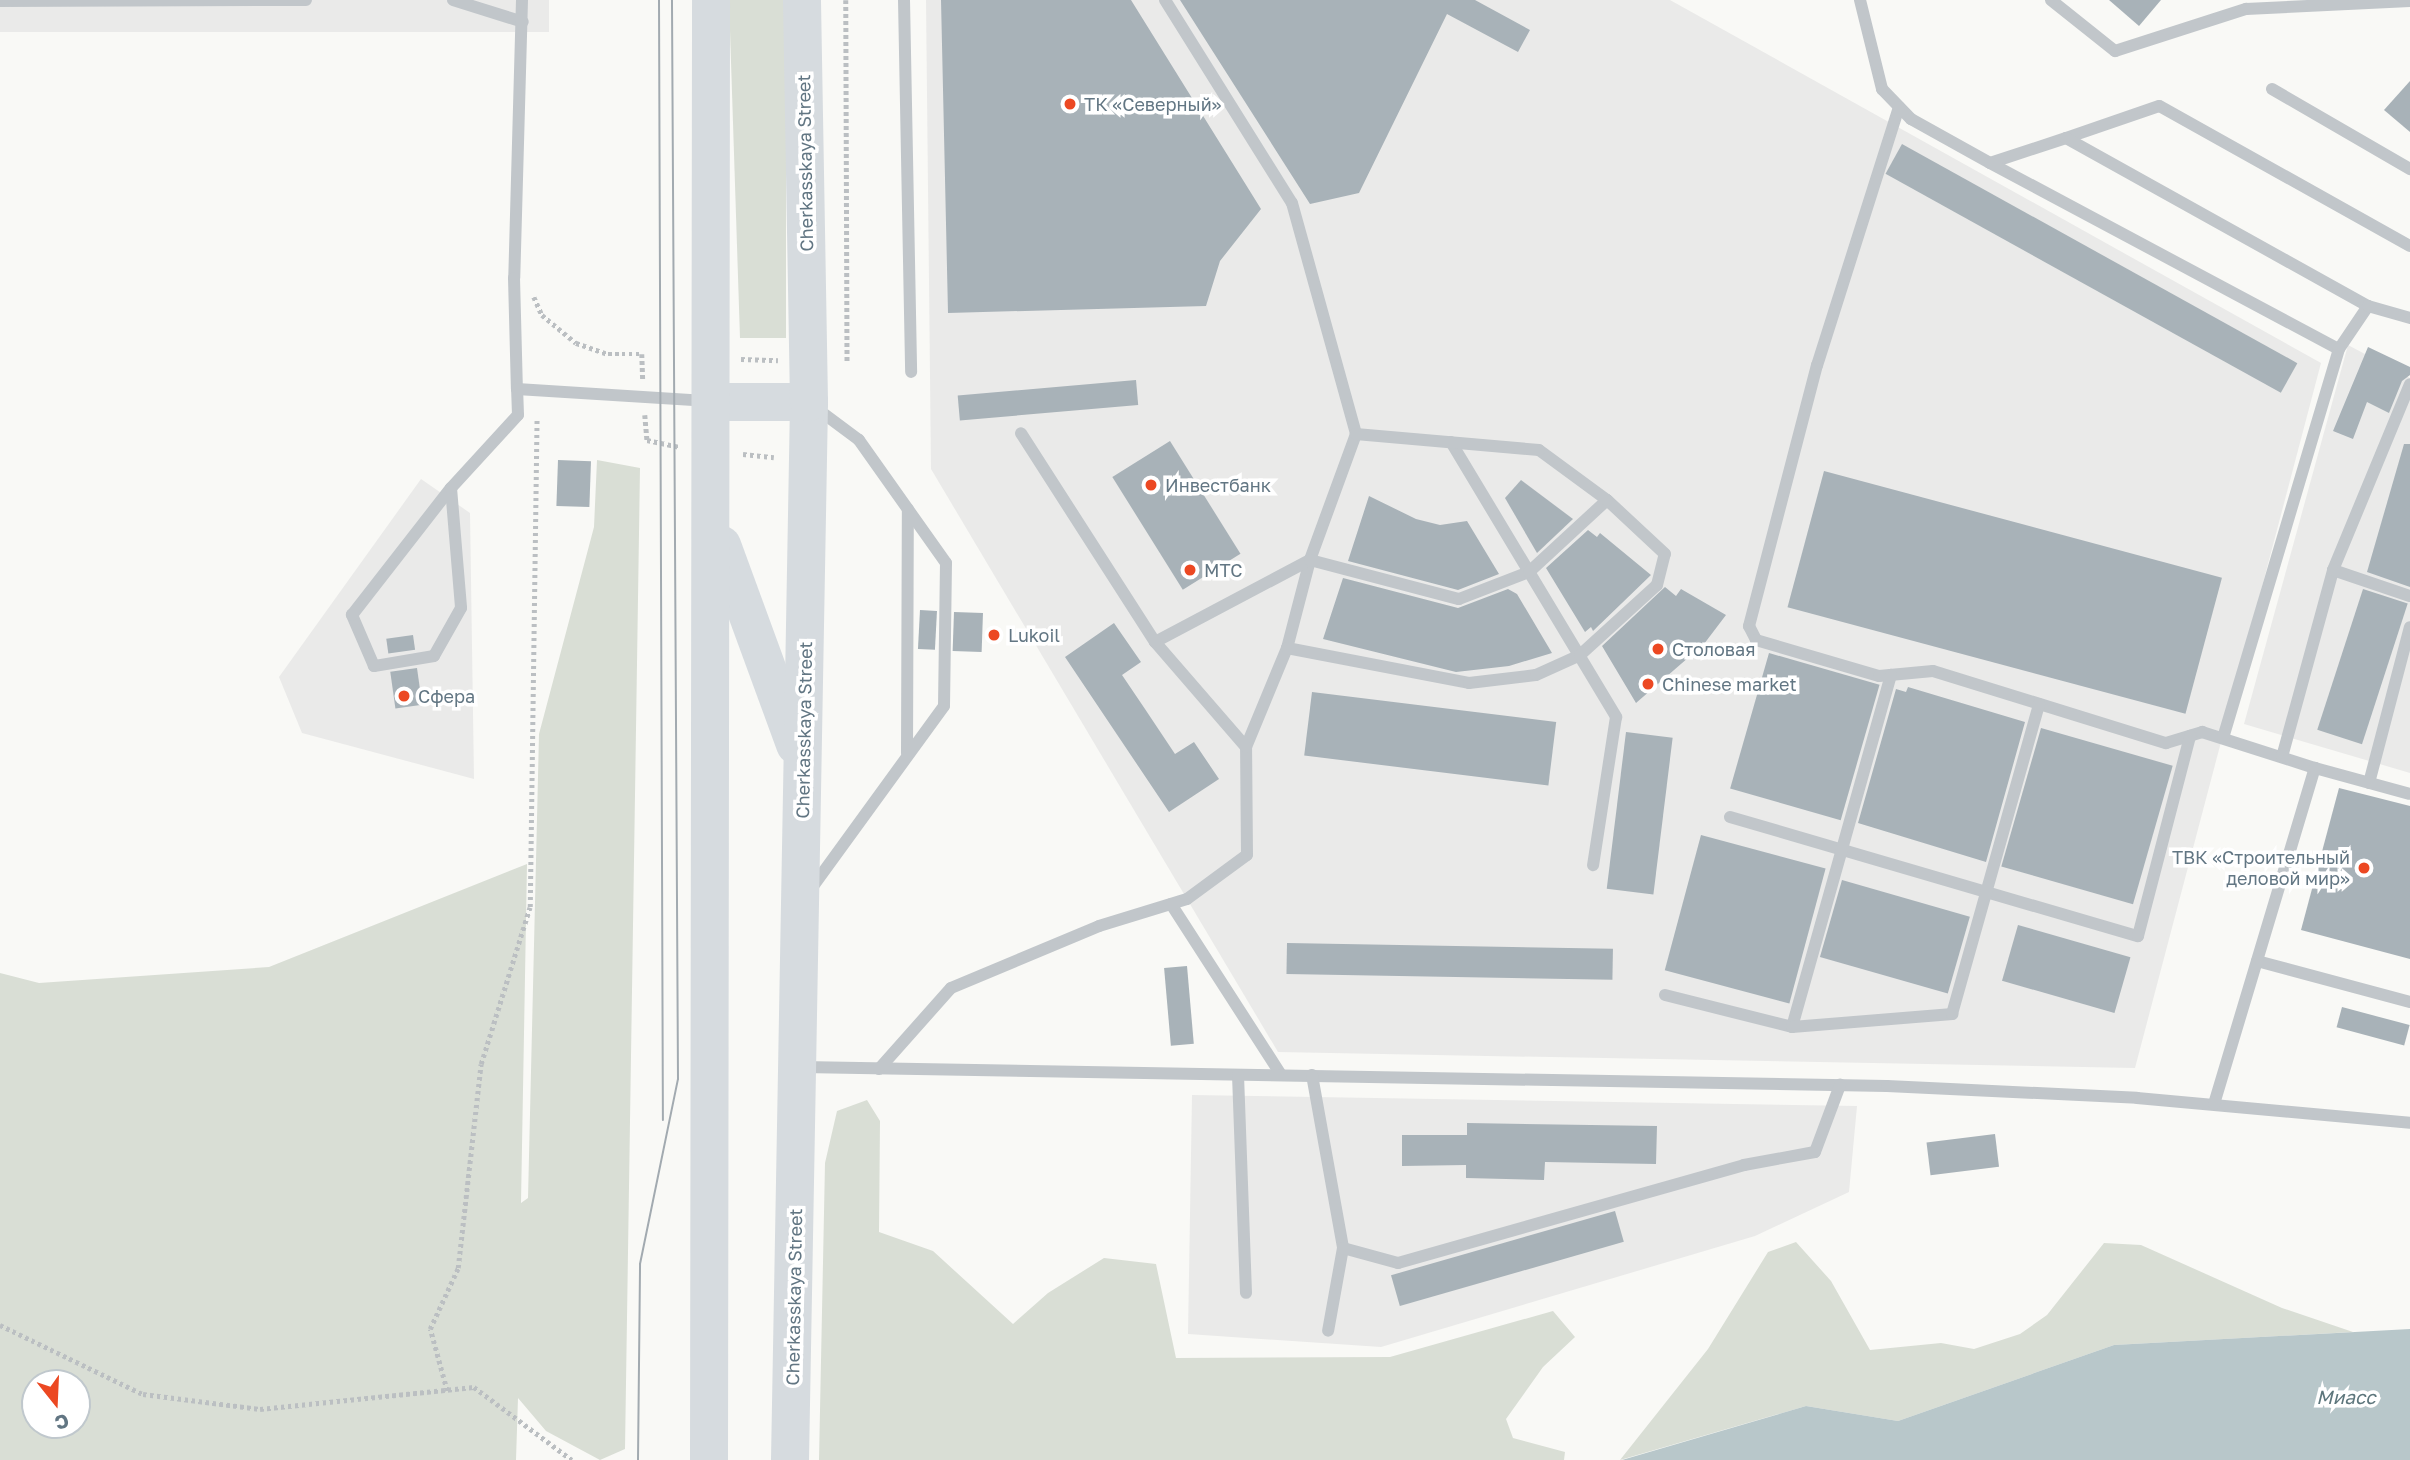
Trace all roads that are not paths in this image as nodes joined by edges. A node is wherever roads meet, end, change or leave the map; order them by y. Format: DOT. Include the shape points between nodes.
graph roads {
  1 [pos="306,0"];
  2 [pos="453,0"];
  3 [pos="522,0"];
  4 [pos="711,0"];
  5 [pos="802,0"];
  6 [pos="904,0"];
  7 [pos="1165,0"];
  8 [pos="1860,0"];
  9 [pos="2051,0"];
  10 [pos="2234,0"];
  11 [pos="0,1"];
  12 [pos="2410,1"];
  13 [pos="2246,9"];
  14 [pos="523,22"];
  15 [pos="2272,89"];
  16 [pos="1899,107"];
  17 [pos="2066,138"];
  18 [pos="1990,163"];
  19 [pos="2410,169"];
  20 [pos="2410,246"];
  21 [pos="2368,306"];
  22 [pos="2410,318"];
  23 [pos="2339,349"];
  24 [pos="911,372"];
  25 [pos="2410,384"];
  26 [pos="517,388"];
  27 [pos="713,402"];
  28 [pos="809,402"];
  29 [pos="1021,433"];
  30 [pos="1356,434"];
  31 [pos="1451,442"];
  32 [pos="451,488"];
  33 [pos="1607,500"];
  34 [pos="908,509"];
  35 [pos="712,516"];
  36 [pos="1310,560"];
  37 [pos="2333,570"];
  38 [pos="1529,572"];
  39 [pos="2410,596"];
  40 [pos="2410,627"];
  41 [pos="1155,642"];
  42 [pos="1287,648"];
  43 [pos="1580,655"];
  44 [pos="1891,675"];
  45 [pos="2039,704"];
  46 [pos="2190,736"];
  47 [pos="2223,738"];
  48 [pos="1246,747"];
  49 [pos="907,753"];
  50 [pos="2282,757"];
  51 [pos="2315,768"];
  52 [pos="803,769"];
  53 [pos="2369,783"];
  54 [pos="2410,794"];
  55 [pos="1730,817"];
  56 [pos="1842,849"];
  57 [pos="1593,865"];
  58 [pos="1986,894"];
  59 [pos="801,904"];
  60 [pos="1171,904"];
  61 [pos="2257,961"];
  62 [pos="1665,995"];
  63 [pos="2410,1002"];
  64 [pos="1792,1027"];
  65 [pos="799,1067"];
  66 [pos="879,1069"];
  67 [pos="1238,1074"];
  68 [pos="1281,1075"];
  69 [pos="1312,1076"];
  70 [pos="1840,1085"];
  71 [pos="2214,1104"];
  72 [pos="2410,1123"];
  73 [pos="1343,1248"];
  74 [pos="1246,1293"];
  75 [pos="1328,1331"];
  76 [pos="709,1460"];
  77 [pos="790,1460"];
  1 -- 11 [label="lane"];
  2 -- 14 [label="lane"];
  3 -- 14 [label="lane"];
  4 -- 27 [label="main road"];
  5 -- 28 [label="main road, Cherkasskaya Street"];
  6 -- 24 [label="lane"];
  7 -- 30 [label="lane" via="1292,203"];
  8 -- 16 [label="lane" via="1882,89"];
  9 -- 13 [label="lane" via="2115,51"];
  10 -- 13 [label="lane"];
  12 -- 13 [label="lane"];
  14 -- 26 [label="lane" via="514,278"];
  15 -- 19 [label="lane"];
  16 -- 18 [label="lane"];
  16 -- 44 [label="lane" via="1817,365 1749,626 1756,640"];
  17 -- 18 [label="lane"];
  17 -- 20 [label="lane" via="2159,106"];
  17 -- 21 [label="lane"];
  18 -- 23 [label="lane"];
  21 -- 22 [label="lane"];
  21 -- 23 [label="lane"];
  23 -- 47 [label="lane"];
  25 -- 37 [label="lane"];
  26 -- 27 [label="lane"];
  26 -- 32 [label="lane" via="518,415"];
  27 -- 28 [label="main road"];
  27 -- 35 [label="main road"];
  28 -- 34 [label="lane" via="859,440"];
  28 -- 52 [label="main road, Cherkasskaya Street"];
  29 -- 41 [label="lane"];
  30 -- 31 [label="lane"];
  30 -- 36 [label="lane"];
  31 -- 33 [label="lane" via="1539,450"];
  31 -- 38 [label="lane"];
  32 -- 32 [label="lane" via="352,615 374,666 434,656 461,608"];
  33 -- 38 [label="lane"];
  33 -- 43 [label="lane" via="1665,554 1657,585"];
  34 -- 49 [label="lane"];
  34 -- 49 [label="lane" via="946,563 944,705"];
  35 -- 52 [label="main road"];
  35 -- 76 [label="main road"];
  36 -- 38 [label="lane" via="1460,599"];
  36 -- 41 [label="lane"];
  36 -- 42 [label="lane"];
  37 -- 39 [label="lane"];
  37 -- 50 [label="lane"];
  38 -- 43 [label="lane"];
  40 -- 53 [label="lane"];
  41 -- 48 [label="lane"];
  42 -- 43 [label="lane" via="1469,683 1536,675"];
  42 -- 48 [label="lane"];
  43 -- 57 [label="lane" via="1616,717"];
  44 -- 45 [label="lane" via="1933,671"];
  44 -- 56 [label="lane"];
  45 -- 46 [label="lane" via="2166,743"];
  45 -- 58 [label="lane"];
  46 -- 47 [label="lane" via="2202,732"];
  46 -- 58 [label="lane" via="2138,936"];
  47 -- 50 [label="lane"];
  48 -- 60 [label="lane" via="1247,855"];
  49 -- 59 [label="lane"];
  50 -- 51 [label="lane"];
  51 -- 53 [label="lane"];
  51 -- 61 [label="lane"];
  52 -- 59 [label="main road, Cherkasskaya Street"];
  53 -- 54 [label="lane"];
  55 -- 56 [label="lane"];
  56 -- 58 [label="lane"];
  56 -- 64 [label="lane"];
  58 -- 64 [label="lane" via="1952,1014"];
  59 -- 65 [label="main road, Cherkasskaya Street"];
  60 -- 66 [label="lane" via="1099,926 951,988"];
  60 -- 68 [label="lane"];
  61 -- 63 [label="lane"];
  61 -- 71 [label="lane"];
  62 -- 64 [label="lane"];
  65 -- 66 [label="lane"];
  65 -- 77 [label="main road, Cherkasskaya Street"];
  66 -- 67 [label="lane"];
  67 -- 68 [label="lane"];
  67 -- 74 [label="lane"];
  68 -- 69 [label="lane"];
  69 -- 70 [label="lane"];
  69 -- 73 [label="lane"];
  70 -- 71 [label="lane"];
  70 -- 73 [label="lane" via="1815,1152 1744,1165 1398,1263"];
  71 -- 72 [label="lane"];
  73 -- 75 [label="lane"];
}
